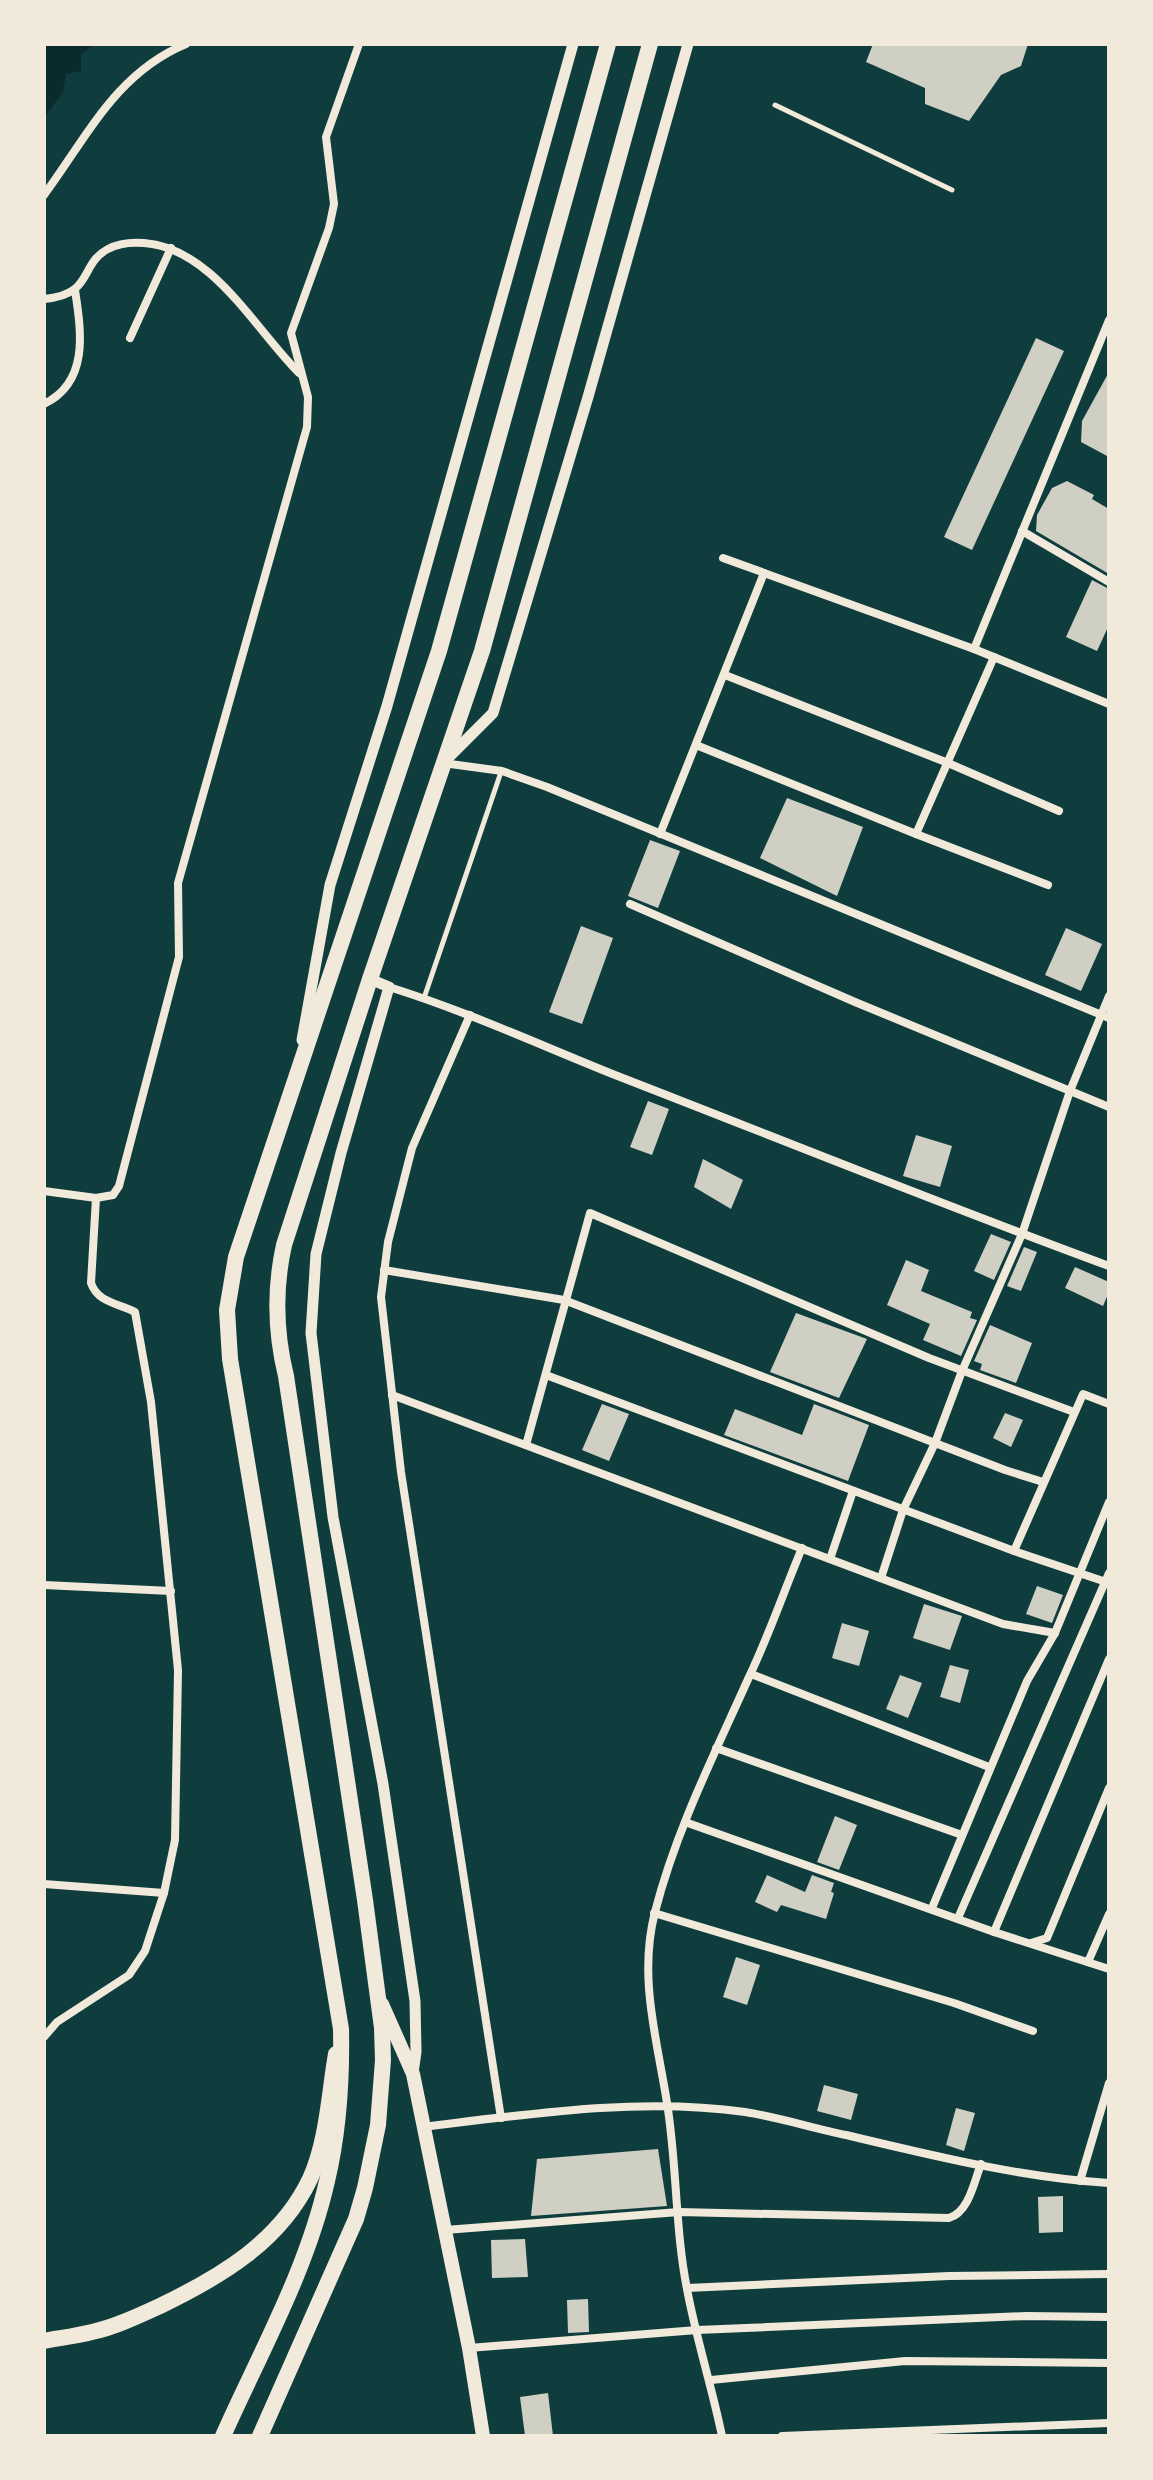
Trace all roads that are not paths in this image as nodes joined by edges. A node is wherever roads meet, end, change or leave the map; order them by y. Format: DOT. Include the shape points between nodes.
graph roads {
  1 [pos="186,44"];
  2 [pos="359,44"];
  3 [pos="573,44"];
  4 [pos="608,44"];
  5 [pos="650,44"];
  6 [pos="688,44"];
  7 [pos="775,105"];
  8 [pos="952,190"];
  9 [pos="44,195"];
  10 [pos="171,248"];
  11 [pos="75,290"];
  12 [pos="44,299"];
  13 [pos="1109,320"];
  14 [pos="130,338"];
  15 [pos="302,376"];
  16 [pos="44,404"];
  17 [pos="1022,531"];
  18 [pos="723,558"];
  19 [pos="764,573"];
  20 [pos="1109,582"];
  21 [pos="974,649"];
  22 [pos="994,657"];
  23 [pos="725,675"];
  24 [pos="1109,704"];
  25 [pos="696,745"];
  26 [pos="442,763"];
  27 [pos="948,763"];
  28 [pos="502,771"];
  29 [pos="1059,811"];
  30 [pos="660,834"];
  31 [pos="916,834"];
  32 [pos="1048,885"];
  33 [pos="630,904"];
  34 [pos="370,979"];
  35 [pos="389,987"];
  36 [pos="1109,996"];
  37 [pos="424,998"];
  38 [pos="470,1015"];
  39 [pos="1105,1017"];
  40 [pos="296,1072"];
  41 [pos="1070,1091"];
  42 [pos="1109,1107"];
  43 [pos="44,1191"];
  44 [pos="96,1198"];
  45 [pos="1022,1234"];
  46 [pos="1109,1266"];
  47 [pos="384,1270"];
  48 [pos="564,1300"];
  49 [pos="962,1371"];
  50 [pos="546,1375"];
  51 [pos="392,1395"];
  52 [pos="1109,1404"];
  53 [pos="1074,1412"];
  54 [pos="935,1443"];
  55 [pos="526,1445"];
  56 [pos="1043,1482"];
  57 [pos="853,1491"];
  58 [pos="1109,1502"];
  59 [pos="903,1510"];
  60 [pos="802,1548"];
  61 [pos="1014,1551"];
  62 [pos="830,1559"];
  63 [pos="1080,1574"];
  64 [pos="881,1578"];
  65 [pos="1108,1579"];
  66 [pos="44,1585"];
  67 [pos="171,1591"];
  68 [pos="1055,1633"];
  69 [pos="1109,1659"];
  70 [pos="751,1674"];
  71 [pos="716,1748"];
  72 [pos="989,1767"];
  73 [pos="1109,1788"];
  74 [pos="685,1822"];
  75 [pos="962,1835"];
  76 [pos="44,1884"];
  77 [pos="164,1893"];
  78 [pos="932,1908"];
  79 [pos="654,1913"];
  80 [pos="1109,1914"];
  81 [pos="958,1918"];
  82 [pos="994,1932"];
  83 [pos="1030,1943"];
  84 [pos="1088,1962"];
  85 [pos="1109,1969"];
  86 [pos="378,1996"];
  87 [pos="341,2029"];
  88 [pos="1033,2031"];
  89 [pos="44,2037"];
  90 [pos="413,2074"];
  91 [pos="1109,2083"];
  92 [pos="668,2105"];
  93 [pos="501,2118"];
  94 [pos="422,2127"];
  95 [pos="981,2164"];
  96 [pos="1080,2181"];
  97 [pos="1109,2183"];
  98 [pos="679,2212"];
  99 [pos="445,2230"];
  100 [pos="1109,2274"];
  101 [pos="687,2288"];
  102 [pos="1109,2317"];
  103 [pos="697,2330"];
  104 [pos="44,2341"];
  105 [pos="469,2348"];
  106 [pos="1109,2363"];
  107 [pos="711,2380"];
  108 [pos="1109,2423"];
  109 [pos="223,2436"];
  110 [pos="260,2436"];
  111 [pos="483,2436"];
  112 [pos="722,2436"];
  113 [pos="782,2436"];
  1 -- 9 [label="street" via="129,79"];
  2 -- 15 [label="street" via="326,137 332,216 291,333"];
  3 -- 40 [label="street" via="387,706 330,885"];
  4 -- 40 [label="highway" via="439,651"];
  5 -- 26 [label="highway" via="482,651"];
  6 -- 26 [label="street" via="493,713"];
  7 -- 8 [label="lane"];
  10 -- 11 [label="street" via="116,246 97,258"];
  10 -- 14 [label="street"];
  10 -- 15 [label="street" via="204,268"];
  11 -- 12 [label="street"];
  11 -- 16 [label="street" via="80,357 61,393"];
  13 -- 17 [label="street"];
  15 -- 44 [label="street" via="307,427 178,883 176,973 119,1186 113,1195"];
  17 -- 20 [label="street"];
  17 -- 21 [label="street"];
  18 -- 19 [label="street"];
  19 -- 21 [label="street"];
  19 -- 23 [label="street"];
  21 -- 22 [label="street"];
  22 -- 24 [label="street"];
  22 -- 27 [label="street"];
  23 -- 25 [label="street"];
  23 -- 27 [label="street"];
  25 -- 30 [label="street"];
  25 -- 31 [label="street"];
  26 -- 28 [label="street"];
  26 -- 34 [label="highway"];
  27 -- 29 [label="street"];
  27 -- 31 [label="street"];
  28 -- 30 [label="street"];
  28 -- 37 [label="lane"];
  30 -- 39 [label="street"];
  31 -- 32 [label="street"];
  33 -- 41 [label="street"];
  34 -- 35 [label="street"];
  34 -- 86 [label="highway" via="284,1245 276,1315"];
  35 -- 37 [label="street"];
  35 -- 90 [label="street" via="316,1254 311,1333 333,1517 383,1784 415,2001"];
  36 -- 39 [label="street"];
  37 -- 38 [label="street"];
  38 -- 45 [label="street"];
  38 -- 47 [label="street" via="412,1148"];
  39 -- 41 [label="street"];
  40 -- 87 [label="highway" via="236,1257 228,1335"];
  41 -- 42 [label="street"];
  41 -- 45 [label="street"];
  43 -- 44 [label="street"];
  44 -- 67 [label="street" via="91,1283 100,1298 136,1316 153,1415"];
  45 -- 46 [label="street"];
  45 -- 49 [label="street"];
  47 -- 48 [label="street"];
  47 -- 51 [label="street" via="381,1297"];
  48 -- 49 [label="street" via="590,1213"];
  48 -- 50 [label="street"];
  48 -- 54 [label="street"];
  49 -- 53 [label="street"];
  49 -- 54 [label="street"];
  50 -- 55 [label="street"];
  50 -- 57 [label="street"];
  51 -- 55 [label="street"];
  51 -- 93 [label="street"];
  52 -- 53 [label="street" via="1083,1394"];
  53 -- 56 [label="street"];
  54 -- 56 [label="street"];
  54 -- 59 [label="street"];
  55 -- 60 [label="street"];
  56 -- 61 [label="street"];
  57 -- 59 [label="street"];
  57 -- 62 [label="street"];
  58 -- 63 [label="street"];
  59 -- 61 [label="street"];
  59 -- 64 [label="street"];
  60 -- 62 [label="street"];
  60 -- 70 [label="street"];
  61 -- 63 [label="street"];
  62 -- 64 [label="street"];
  63 -- 65 [label="street"];
  63 -- 68 [label="street"];
  64 -- 68 [label="street" via="1003,1624"];
  65 -- 81 [label="street"];
  66 -- 67 [label="street"];
  67 -- 77 [label="street" via="178,1670 176,1826"];
  68 -- 72 [label="street"];
  69 -- 82 [label="street"];
  70 -- 71 [label="street"];
  70 -- 72 [label="street"];
  71 -- 74 [label="street"];
  71 -- 75 [label="street"];
  72 -- 75 [label="street"];
  73 -- 83 [label="street" via="1047,1938"];
  74 -- 78 [label="street"];
  74 -- 79 [label="street"];
  75 -- 78 [label="street"];
  76 -- 77 [label="street"];
  77 -- 89 [label="street" via="145,1951 129,1975 57,2022"];
  78 -- 81 [label="street"];
  79 -- 88 [label="street"];
  79 -- 92 [label="street" via="647,1992"];
  80 -- 84 [label="street"];
  81 -- 82 [label="street"];
  82 -- 83 [label="street"];
  83 -- 84 [label="street"];
  84 -- 85 [label="street"];
  86 -- 90 [label="main road"];
  86 -- 110 [label="highway" via="382,2093 365,2188 344,2249"];
  87 -- 104 [label="highway" via="310,2179 268,2237 226,2271 154,2308 94,2332"];
  87 -- 109 [label="highway" via="335,2144 319,2211 300,2266"];
  90 -- 94 [label="main road"];
  91 -- 96 [label="street"];
  92 -- 93 [label="street"];
  92 -- 95 [label="street" via="746,2112"];
  92 -- 98 [label="street"];
  93 -- 94 [label="street"];
  94 -- 99 [label="main road"];
  95 -- 96 [label="street"];
  95 -- 98 [label="street" via="963,2209 949,2218"];
  96 -- 97 [label="street"];
  98 -- 99 [label="street"];
  98 -- 101 [label="street"];
  99 -- 105 [label="main road"];
  100 -- 101 [label="street"];
  101 -- 103 [label="street"];
  102 -- 103 [label="street"];
  103 -- 105 [label="street"];
  103 -- 107 [label="street"];
  105 -- 111 [label="main road"];
  106 -- 107 [label="street" via="905,2361"];
  107 -- 112 [label="street"];
  108 -- 113 [label="street"];
}
